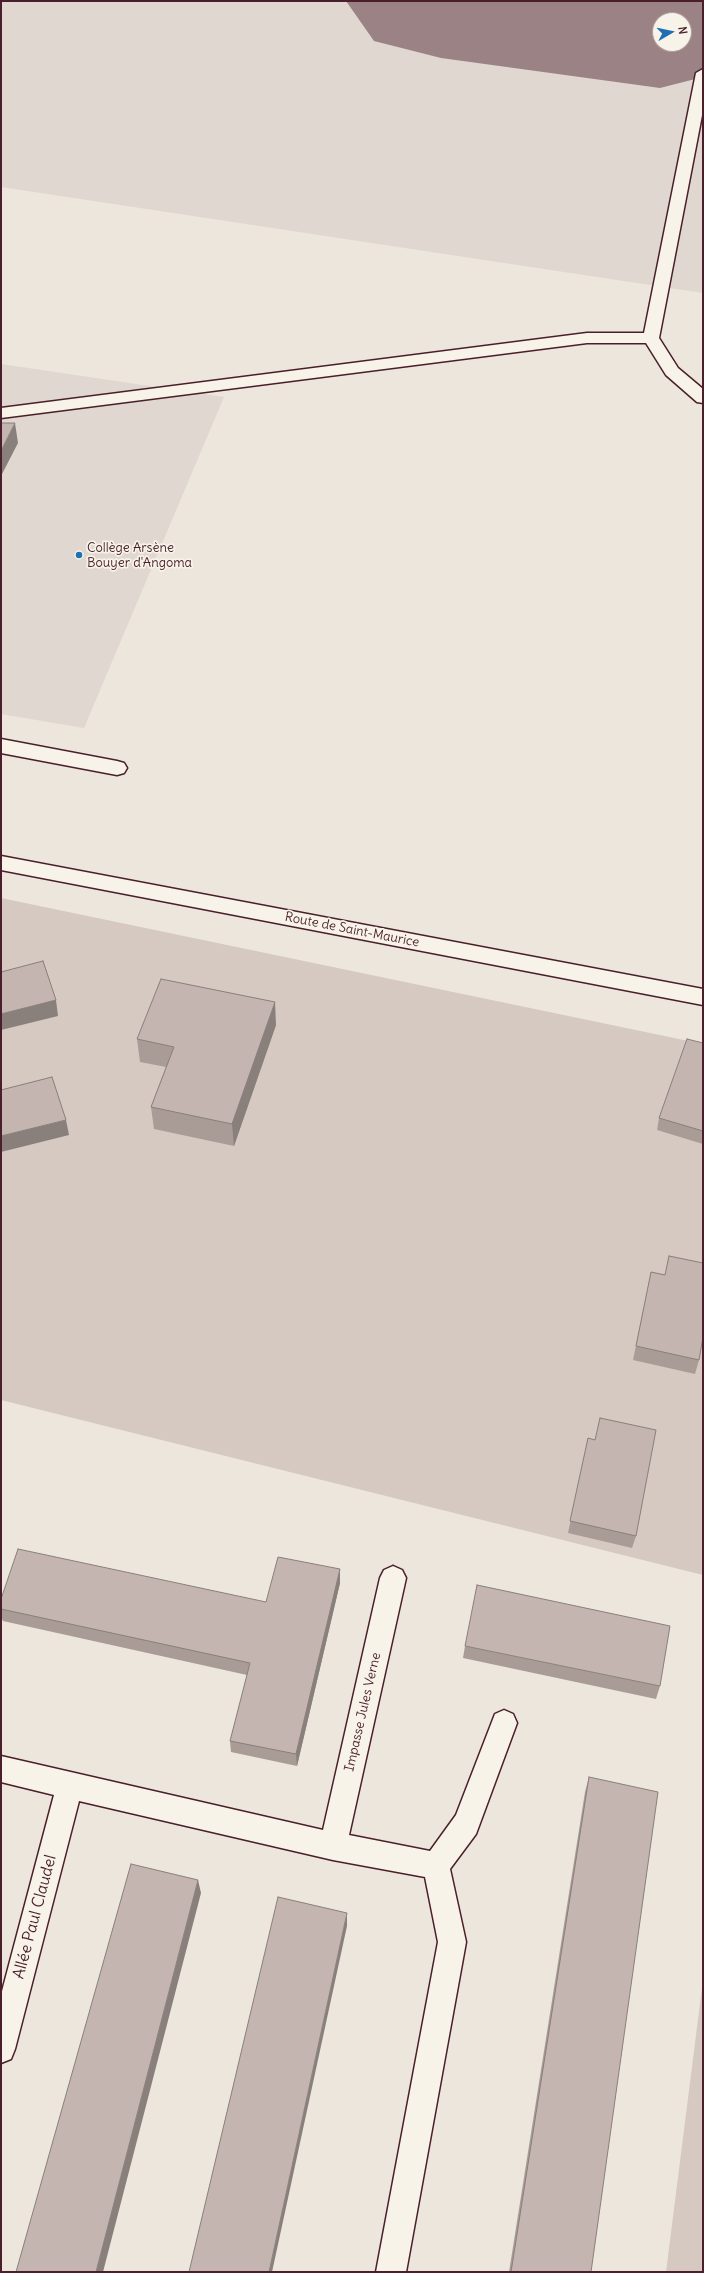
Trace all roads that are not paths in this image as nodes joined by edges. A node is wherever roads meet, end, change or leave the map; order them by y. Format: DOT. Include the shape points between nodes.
graph roads {
  1 [pos="703,73"];
  2 [pos="651,338"];
  3 [pos="703,398"];
  4 [pos="1,413"];
  5 [pos="1,746"];
  6 [pos="117,768"];
  7 [pos="1,863"];
  8 [pos="703,997"];
  9 [pos="393,1578"];
  10 [pos="504,1723"];
  11 [pos="1,1769"];
  12 [pos="70,1785"];
  13 [pos="333,1846"];
  14 [pos="436,1866"];
  15 [pos="1,2049"];
  16 [pos="391,2272"];
  1 -- 2 [label="street"];
  2 -- 3 [label="street" via="672,371"];
  2 -- 4 [label="street" via="587,338"];
  5 -- 6 [label="street"];
  7 -- 8 [label="street, Route de Saint-Maurice"];
  9 -- 13 [label="street, Impasse Jules Verne"];
  10 -- 14 [label="street" via="466,1824"];
  11 -- 12 [label="street"];
  12 -- 13 [label="street"];
  12 -- 15 [label="street, Allée Paul Claudel"];
  13 -- 14 [label="street"];
  14 -- 16 [label="street" via="452,1942"];
}
